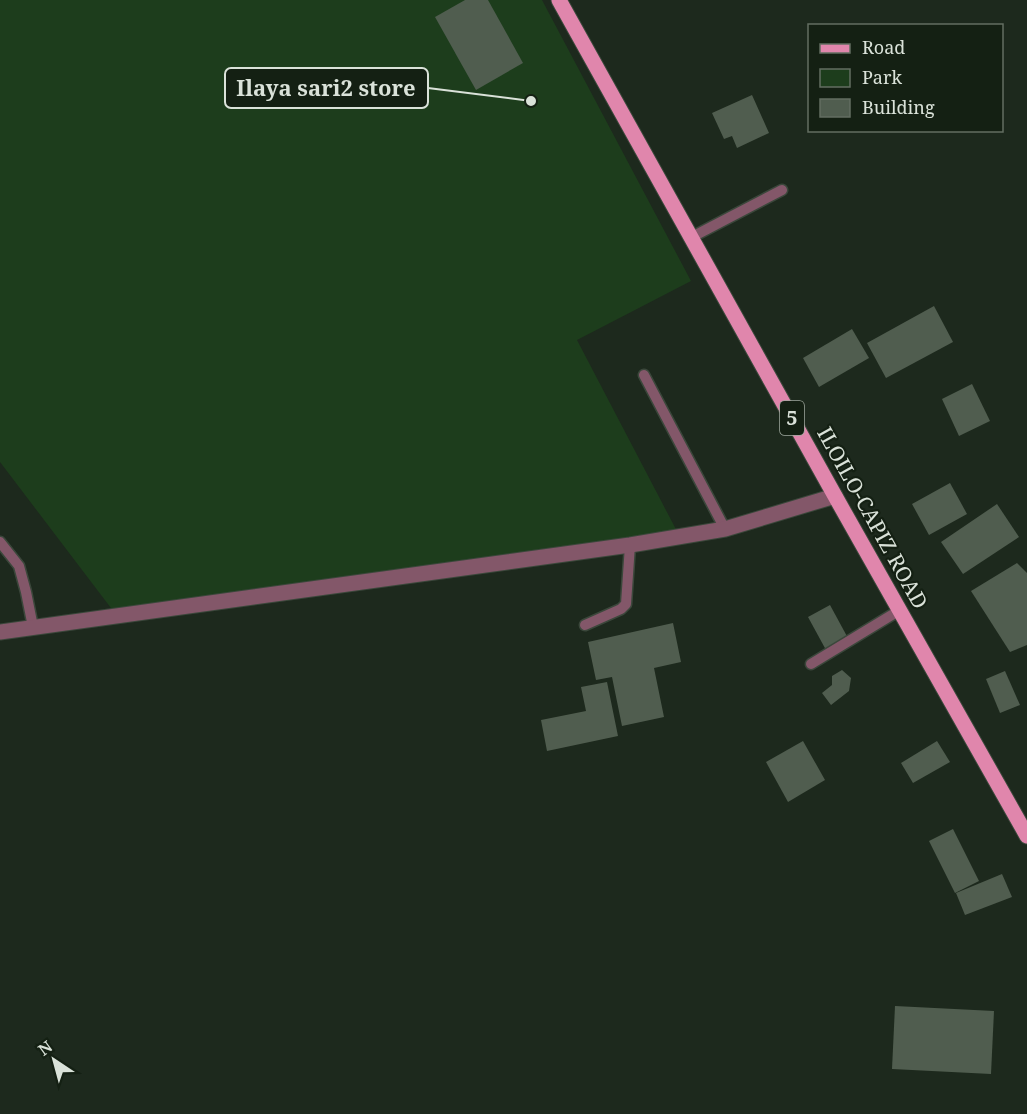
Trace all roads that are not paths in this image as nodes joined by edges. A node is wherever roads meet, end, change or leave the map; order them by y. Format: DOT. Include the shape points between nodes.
graph roads {
  1 [pos="559,0"];
  2 [pos="782,190"];
  3 [pos="692,237"];
  4 [pos="644,375"];
  5 [pos="835,496"];
  6 [pos="725,529"];
  7 [pos="0,542"];
  8 [pos="630,545"];
  9 [pos="900,610"];
  10 [pos="585,625"];
  11 [pos="33,627"];
  12 [pos="0,632"];
  13 [pos="811,664"];
  14 [pos="1027,836"];
  1 -- 3 [label="main road, ILOILO-CAPIZ ROAD / 5"];
  2 -- 3 [label="lane"];
  3 -- 5 [label="main road, ILOILO-CAPIZ ROAD / 5"];
  4 -- 6 [label="lane"];
  5 -- 6 [label="street"];
  5 -- 9 [label="main road, ILOILO-CAPIZ ROAD / 5"];
  6 -- 8 [label="street"];
  7 -- 11 [label="lane" via="19,566"];
  8 -- 10 [label="lane" via="626,604"];
  8 -- 11 [label="street"];
  9 -- 13 [label="lane"];
  9 -- 14 [label="main road, ILOILO-CAPIZ ROAD / 5"];
  11 -- 12 [label="street"];
}
